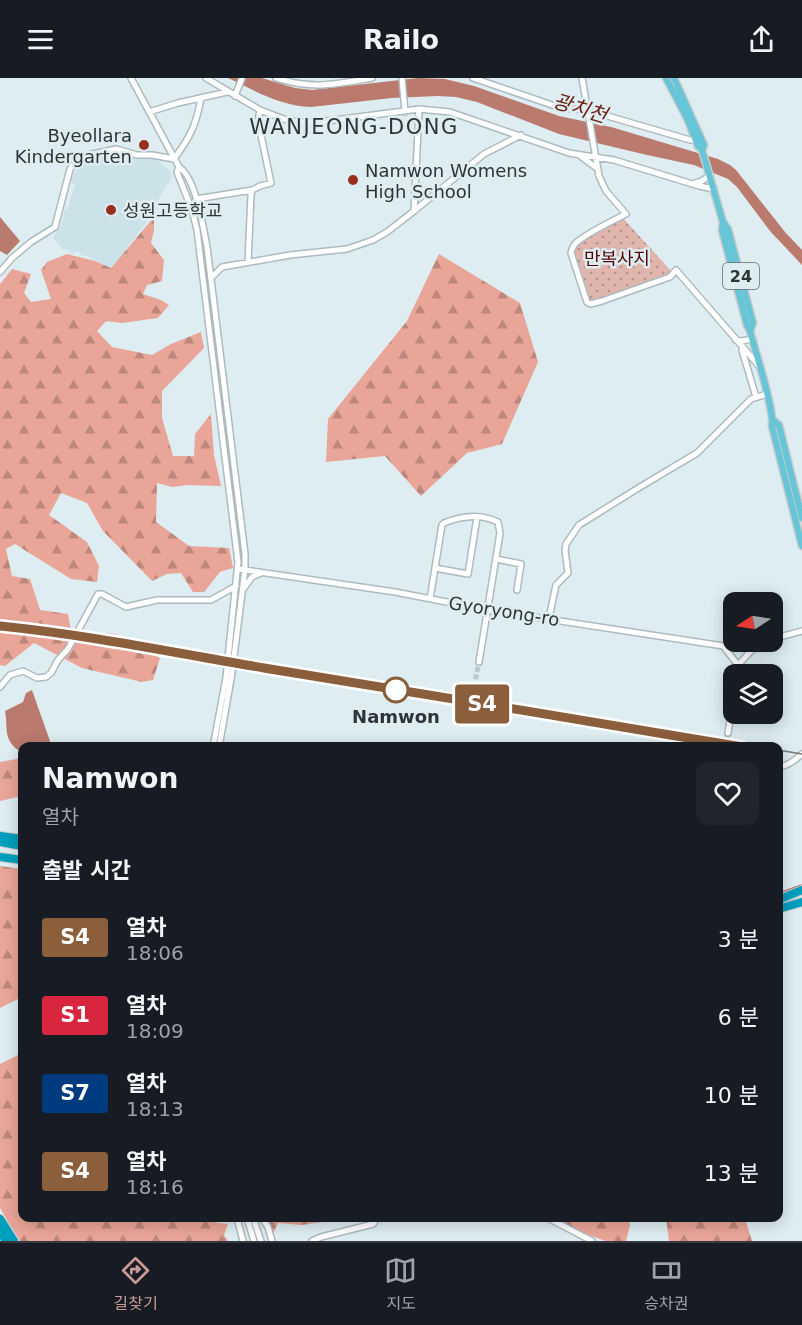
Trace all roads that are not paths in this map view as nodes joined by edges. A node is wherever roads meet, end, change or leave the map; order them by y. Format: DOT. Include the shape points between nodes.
graph roads {
  1 [pos="131,78"];
  2 [pos="206,78"];
  3 [pos="242,78"];
  4 [pos="276,78"];
  5 [pos="372,78"];
  6 [pos="402,78"];
  7 [pos="473,78"];
  8 [pos="582,78"];
  9 [pos="666,78"];
  10 [pos="674,78"];
  11 [pos="227,92"];
  12 [pos="678,92"];
  13 [pos="236,93"];
  14 [pos="201,98"];
  15 [pos="405,108"];
  16 [pos="419,109"];
  17 [pos="260,111"];
  18 [pos="149,112"];
  19 [pos="587,112"];
  20 [pos="520,135"];
  21 [pos="696,140"];
  22 [pos="702,150"];
  23 [pos="577,154"];
  24 [pos="595,157"];
  25 [pos="174,159"];
  26 [pos="179,167"];
  27 [pos="598,169"];
  28 [pos="709,175"];
  29 [pos="693,183"];
  30 [pos="252,189"];
  31 [pos="714,189"];
  32 [pos="196,199"];
  33 [pos="414,212"];
  34 [pos="208,257"];
  35 [pos="248,262"];
  36 [pos="222,267"];
  37 [pos="0,272"];
  38 [pos="211,278"];
  39 [pos="753,339"];
  40 [pos="738,343"];
  41 [pos="760,368"];
  42 [pos="767,394"];
  43 [pos="756,397"];
  44 [pos="773,420"];
  45 [pos="477,517"];
  46 [pos="802,518"];
  47 [pos="802,546"];
  48 [pos="496,559"];
  49 [pos="435,568"];
  50 [pos="242,569"];
  51 [pos="262,572"];
  52 [pos="236,586"];
  53 [pos="243,589"];
  54 [pos="517,590"];
  55 [pos="430,599"];
  56 [pos="488,610"];
  57 [pos="549,618"];
  58 [pos="802,631"];
  59 [pos="783,636"];
  60 [pos="723,646"];
  61 [pos="232,648"];
  62 [pos="728,652"];
  63 [pos="750,652"];
  64 [pos="479,662"];
  65 [pos="737,664"];
  66 [pos="739,664"];
  67 [pos="228,678"];
  68 [pos="0,687"];
  69 [pos="729,724"];
  70 [pos="728,733"];
  71 [pos="214,742"];
  72 [pos="220,742"];
  73 [pos="802,754"];
  74 [pos="783,766"];
  75 [pos="0,836"];
  76 [pos="18,838"];
  77 [pos="0,842"];
  78 [pos="18,845"];
  79 [pos="0,855"];
  80 [pos="18,855"];
  81 [pos="18,859"];
  82 [pos="802,890"];
  83 [pos="802,896"];
  84 [pos="783,899"];
  85 [pos="783,900"];
  86 [pos="802,902"];
  87 [pos="802,907"];
  88 [pos="783,909"];
  89 [pos="783,910"];
  90 [pos="0,1219"];
  91 [pos="238,1222"];
  92 [pos="248,1222"];
  93 [pos="255,1222"];
  94 [pos="261,1222"];
  95 [pos="264,1222"];
  96 [pos="374,1222"];
  97 [pos="555,1222"];
  98 [pos="256,1227"];
  99 [pos="0,1231"];
  100 [pos="252,1240"];
  101 [pos="6,1241"];
  102 [pos="14,1241"];
  103 [pos="243,1241"];
  104 [pos="261,1241"];
  105 [pos="272,1241"];
  106 [pos="312,1241"];
  107 [pos="591,1241"];
  1 -- 18 [label="street"];
  2 -- 11 [label="street"];
  3 -- 13 [label="street"];
  4 -- 5 [label="street" via="323,86"];
  6 -- 15 [label="street"];
  7 -- 19 [label="street" via="561,108"];
  8 -- 19 [label="street"];
  9 -- 12 [label="main road"];
  10 -- 12 [label="main road"];
  11 -- 13 [label="street"];
  11 -- 14 [label="street"];
  12 -- 21 [label="main road"];
  12 -- 22 [label="main road" via="704,145"];
  13 -- 17 [label="street"];
  14 -- 18 [label="street"];
  14 -- 25 [label="street" via="189,139"];
  15 -- 16 [label="street"];
  15 -- 17 [label="street" via="312,123 289,121"];
  16 -- 20 [label="street" via="450,112"];
  16 -- 33 [label="street"];
  17 -- 30 [label="street" via="258,120 271,183"];
  18 -- 25 [label="street"];
  19 -- 21 [label="street"];
  19 -- 24 [label="street"];
  20 -- 23 [label="street"];
  20 -- 33 [label="street" via="483,154"];
  21 -- 22 [label="main road"];
  22 -- 28 [label="main road"];
  23 -- 24 [label="street"];
  23 -- 27 [label="street"];
  24 -- 27 [label="street"];
  24 -- 29 [label="street"];
  25 -- 26 [label="street"];
  25 -- 37 [label="street" via="116,149 88,155 75,163 55,227 31,242"];
  26 -- 32 [label="street" via="185,171"];
  26 -- 50 [label="street" via="177,172 197,230"];
  27 -- 40 [label="street" via="604,187 626,214 582,238 572,249 587,302 602,301 670,277 676,270"];
  28 -- 29 [label="street"];
  28 -- 31 [label="main road, 24"];
  29 -- 31 [label="street"];
  30 -- 32 [label="street"];
  30 -- 35 [label="street"];
  31 -- 39 [label="main road, 24" via="753,323"];
  32 -- 34 [label="street"];
  33 -- 35 [label="street" via="381,236 347,249"];
  34 -- 36 [label="street"];
  34 -- 38 [label="street"];
  35 -- 36 [label="street"];
  36 -- 38 [label="street"];
  38 -- 50 [label="street" via="245,554"];
  39 -- 40 [label="street"];
  39 -- 41 [label="main road, 24"];
  40 -- 41 [label="street"];
  40 -- 43 [label="street"];
  41 -- 42 [label="main road, 24"];
  42 -- 43 [label="street"];
  42 -- 44 [label="main road, 24"];
  43 -- 57 [label="street" via="697,453 579,525 566,544 568,573 556,585"];
  44 -- 46 [label="main road, 24" via="778,425"];
  44 -- 47 [label="main road, 24"];
  45 -- 48 [label="street" via="495,520 500,526"];
  45 -- 49 [label="street" via="444,523"];
  45 -- 49 [label="street" via="468,574"];
  48 -- 54 [label="street" via="521,564"];
  48 -- 56 [label="street"];
  49 -- 55 [label="street"];
  50 -- 51 [label="street, Gyoryong-ro"];
  50 -- 52 [label="street"];
  50 -- 53 [label="street"];
  51 -- 53 [label="street"];
  51 -- 55 [label="street, Gyoryong-ro"];
  52 -- 61 [label="street"];
  52 -- 68 [label="street" via="211,600 157,600 132,607 98,594 51,673 37,678 23,671 10,675"];
  53 -- 61 [label="street"];
  55 -- 56 [label="street, Gyoryong-ro"];
  56 -- 57 [label="street, Gyoryong-ro"];
  56 -- 64 [label="street"];
  57 -- 60 [label="street, Gyoryong-ro"];
  58 -- 59 [label="street"];
  61 -- 67 [label="street, bridge"];
  62 -- 65 [label="street"];
  63 -- 66 [label="street"];
  67 -- 71 [label="street"];
  67 -- 72 [label="street"];
  69 -- 70 [label="street"];
  73 -- 74 [label="street"];
  75 -- 76 [label="highway"];
  77 -- 78 [label="highway"];
  79 -- 80 [label="highway"];
  79 -- 81 [label="highway"];
  82 -- 84 [label="highway"];
  83 -- 85 [label="highway"];
  86 -- 88 [label="highway"];
  87 -- 89 [label="highway"];
  90 -- 102 [label="highway"];
  91 -- 103 [label="street"];
  92 -- 100 [label="street"];
  93 -- 98 [label="street"];
  94 -- 98 [label="street"];
  95 -- 105 [label="street"];
  96 -- 106 [label="street"];
  97 -- 107 [label="street"];
  98 -- 104 [label="street"];
  99 -- 101 [label="highway"];
}
